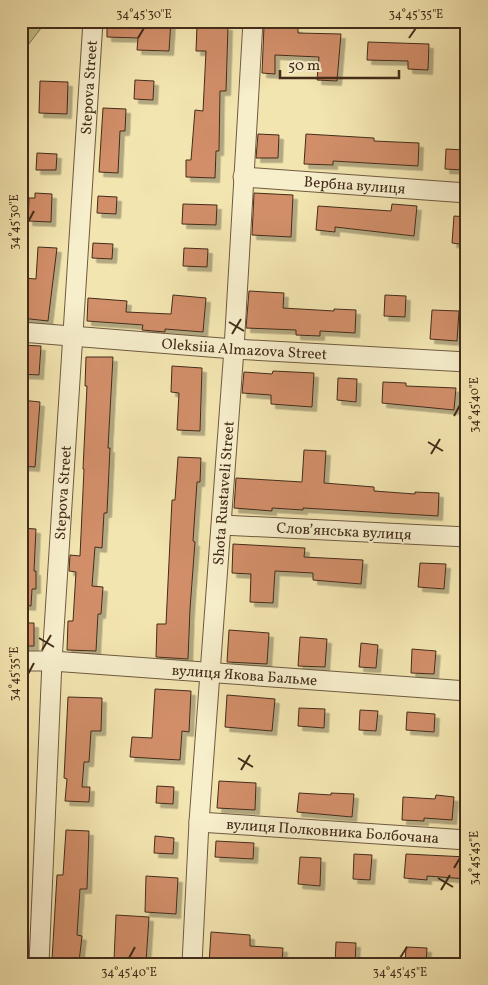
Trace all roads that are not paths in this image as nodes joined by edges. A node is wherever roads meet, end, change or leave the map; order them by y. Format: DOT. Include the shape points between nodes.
graph roads {
  1 [pos="93,21"];
  2 [pos="253,21"];
  3 [pos="243,177"];
  4 [pos="467,193"];
  5 [pos="21,332"];
  6 [pos="73,336"];
  7 [pos="234,349"];
  8 [pos="467,362"];
  9 [pos="222,525"];
  10 [pos="467,537"];
  11 [pos="21,661"];
  12 [pos="52,661"];
  13 [pos="209,672"];
  14 [pos="467,691"];
  15 [pos="199,822"];
  16 [pos="467,840"];
  17 [pos="40,964"];
  18 [pos="192,964"];
  1 -- 6 [label="street, Stepova Street"];
  2 -- 3 [label="street, Shota Rustaveli Street"];
  3 -- 4 [label="street, Вербна вулиця"];
  3 -- 7 [label="street, Shota Rustaveli Street"];
  5 -- 6 [label="street, Oleksiia Almazova Street"];
  6 -- 7 [label="street, Oleksiia Almazova Street"];
  6 -- 12 [label="street, Stepova Street"];
  7 -- 8 [label="street, Oleksiia Almazova Street"];
  7 -- 9 [label="street, Shota Rustaveli Street"];
  9 -- 10 [label="street, Словʼянська вулиця"];
  9 -- 13 [label="street, Shota Rustaveli Street"];
  11 -- 12 [label="street, вулиця Якова Бальме"];
  12 -- 13 [label="street, вулиця Якова Бальме"];
  12 -- 17 [label="street, Stepova Street"];
  13 -- 14 [label="street, вулиця Якова Бальме"];
  13 -- 15 [label="street, Shota Rustaveli Street"];
  15 -- 16 [label="street, вулиця Полковника Болбочана"];
  15 -- 18 [label="street, Shota Rustaveli Street"];
}
